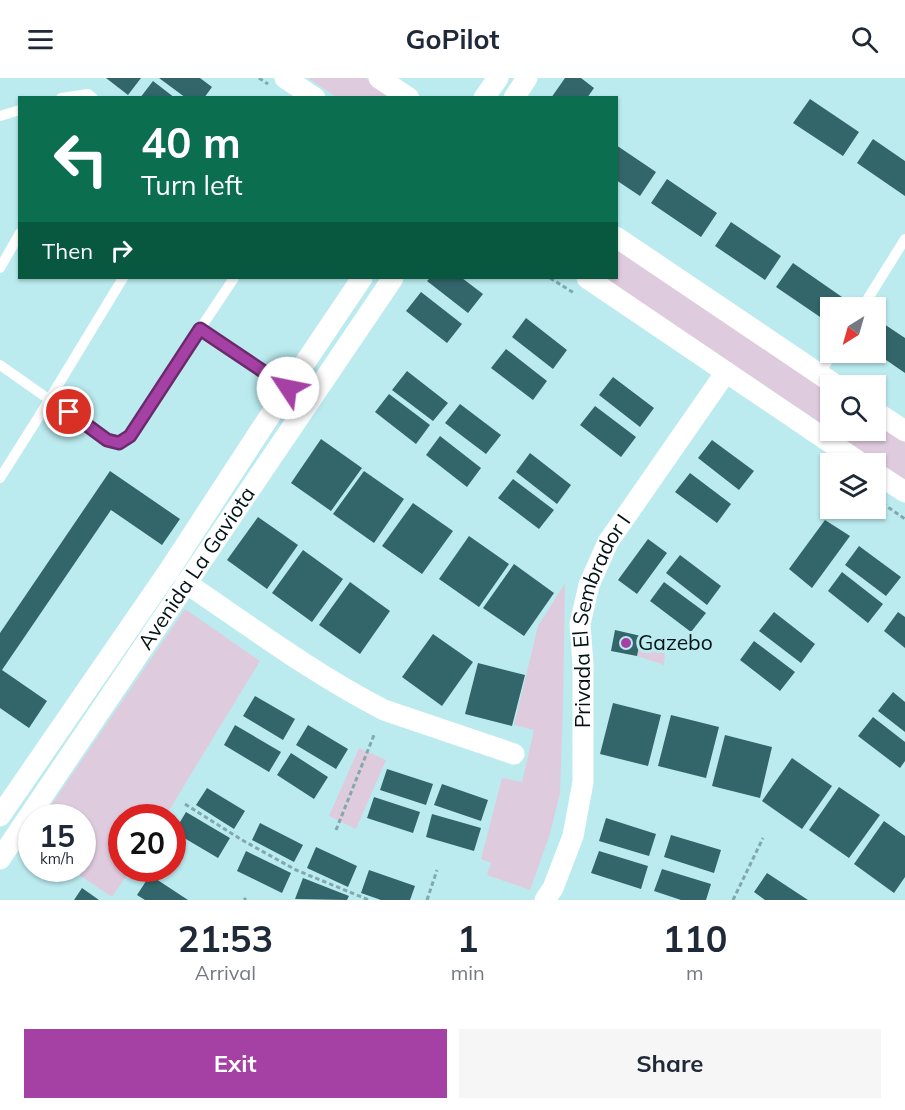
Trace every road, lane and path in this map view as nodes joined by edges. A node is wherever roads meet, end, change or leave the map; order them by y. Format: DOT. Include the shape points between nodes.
graph roads {
  1 [pos="285,78"];
  2 [pos="379,78"];
  3 [pos="498,78"];
  4 [pos="527,78"];
  5 [pos="74,96"];
  6 [pos="90,96"];
  7 [pos="312,96"];
  8 [pos="405,96"];
  9 [pos="485,96"];
  10 [pos="515,96"];
  11 [pos="18,111"];
  12 [pos="0,116"];
  13 [pos="18,236"];
  14 [pos="618,238"];
  15 [pos="905,239"];
  16 [pos="0,268"];
  17 [pos="122,279"];
  18 [pos="233,279"];
  19 [pos="361,279"];
  20 [pos="392,279"];
  21 [pos="588,279"];
  22 [pos="869,297"];
  23 [pos="200,329"];
  24 [pos="826,363"];
  25 [pos="0,365"];
  26 [pos="726,372"];
  27 [pos="820,374"];
  28 [pos="288,388"];
  29 [pos="50,399"];
  30 [pos="886,419"];
  31 [pos="905,431"];
  32 [pos="846,453"];
  33 [pos="0,478"];
  34 [pos="886,480"];
  35 [pos="905,492"];
  36 [pos="886,506"];
  37 [pos="905,519"];
  38 [pos="186,583"];
  39 [pos="374,735"];
  40 [pos="514,754"];
  41 [pos="186,805"];
  42 [pos="0,816"];
  43 [pos="336,830"];
  44 [pos="763,838"];
  45 [pos="0,859"];
  46 [pos="437,870"];
  47 [pos="369,900"];
  48 [pos="427,900"];
  49 [pos="545,900"];
  50 [pos="733,900"];
  1 -- 7 [label="street"];
  2 -- 8 [label="street"];
  3 -- 9 [label="street"];
  4 -- 10 [label="street"];
  5 -- 6 [label="lane"];
  11 -- 12 [label="lane"];
  13 -- 16 [label="lane"];
  14 -- 27 [label="street"];
  15 -- 22 [label="lane"];
  17 -- 29 [label="lane"];
  18 -- 23 [label="lane"];
  19 -- 28 [label="street, Avenida La Gaviota"];
  20 -- 38 [label="street, Avenida La Gaviota"];
  21 -- 26 [label="street"];
  23 -- 28 [label="lane"];
  23 -- 29 [label="lane" via="130,436 119,443 107,440"];
  24 -- 27 [label="lane"];
  25 -- 29 [label="lane"];
  26 -- 32 [label="street"];
  26 -- 49 [label="street, Privada El Sembrador I" via="608,542 588,585 580,624 583,782 573,836"];
  28 -- 42 [label="street, Avenida La Gaviota" via="168,572"];
  29 -- 33 [label="lane"];
  30 -- 31 [label="street"];
  34 -- 35 [label="street"];
  36 -- 37 [label="path"];
  38 -- 40 [label="street" via="314,670 384,710"];
  38 -- 45 [label="street, Avenida La Gaviota"];
  39 -- 43 [label="path"];
  41 -- 47 [label="path" via="296,870"];
  44 -- 50 [label="path"];
  46 -- 48 [label="path"];
}
